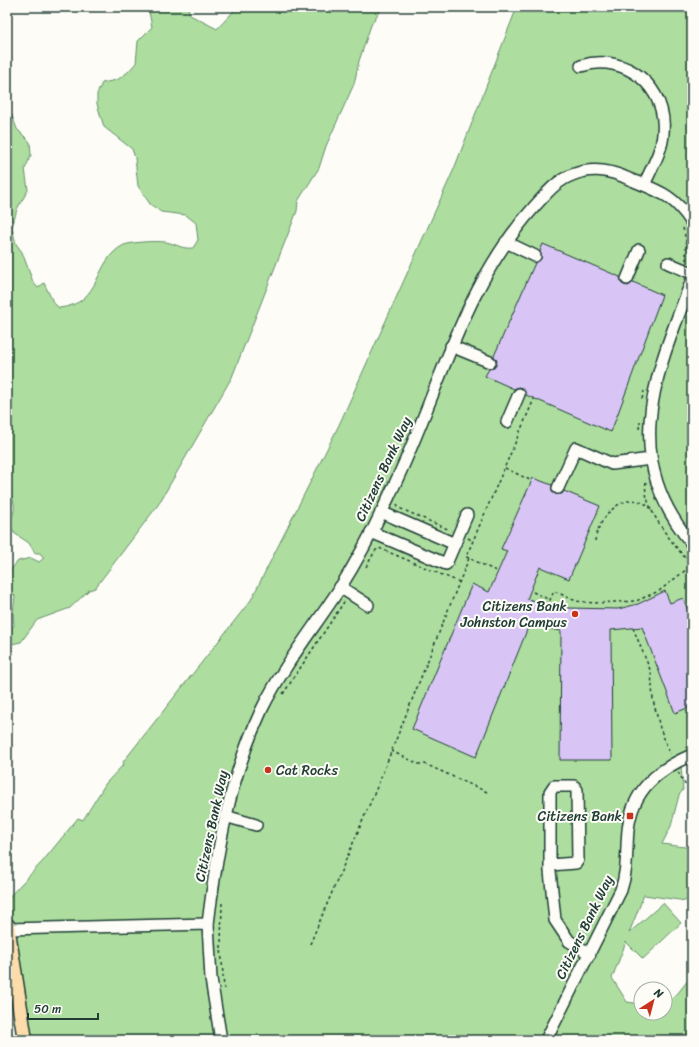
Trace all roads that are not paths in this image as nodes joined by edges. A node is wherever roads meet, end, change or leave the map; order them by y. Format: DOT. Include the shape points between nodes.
graph roads {
  1 [pos="581,66"];
  2 [pos="644,185"];
  3 [pos="686,224"];
  4 [pos="506,242"];
  5 [pos="639,250"];
  6 [pos="535,256"];
  7 [pos="668,263"];
  8 [pos="688,271"];
  9 [pos="628,279"];
  10 [pos="692,280"];
  11 [pos="451,346"];
  12 [pos="490,362"];
  13 [pos="520,394"];
  14 [pos="507,422"];
  15 [pos="647,459"];
  16 [pos="558,488"];
  17 [pos="381,512"];
  18 [pos="467,515"];
  19 [pos="371,532"];
  20 [pos="457,539"];
  21 [pos="692,544"];
  22 [pos="340,587"];
  23 [pos="368,604"];
  24 [pos="692,755"];
  25 [pos="225,816"];
  26 [pos="256,825"];
  27 [pos="550,865"];
  28 [pos="208,924"];
  29 [pos="7,927"];
  30 [pos="590,954"];
  31 [pos="25,1040"];
  32 [pos="220,1040"];
  33 [pos="546,1040"];
  1 -- 2 [label="lane" via="594,62 608,62 623,67 640,75 655,92 663,114 664,133"];
  2 -- 3 [label="lane, Citizens Bank Way" via="668,196 678,204"];
  2 -- 4 [label="lane, Citizens Bank Way" via="607,171 591,170 571,175 550,190"];
  4 -- 6 [label="lane"];
  4 -- 11 [label="lane, Citizens Bank Way" via="477,289"];
  5 -- 9 [label="lane"];
  7 -- 8 [label="lane"];
  10 -- 15 [label="lane" via="653,395 649,416"];
  11 -- 12 [label="lane"];
  11 -- 17 [label="lane, Citizens Bank Way" via="409,454"];
  13 -- 14 [label="lane"];
  15 -- 16 [label="lane" via="612,464 576,448"];
  15 -- 21 [label="lane" via="666,506"];
  17 -- 19 [label="lane, Citizens Bank Way"];
  17 -- 20 [label="lane"];
  18 -- 20 [label="lane"];
  19 -- 20 [label="lane" via="446,564"];
  19 -- 22 [label="lane, Citizens Bank Way"];
  22 -- 23 [label="lane"];
  22 -- 25 [label="lane, Citizens Bank Way" via="263,708 237,770"];
  24 -- 30 [label="lane, Citizens Bank Way" via="674,762 650,782 633,809 628,831 625,878 616,903"];
  25 -- 26 [label="lane"];
  25 -- 28 [label="lane, Citizens Bank Way" via="215,865"];
  27 -- 27 [label="lane" via="550,792 554,786 574,786 577,790 578,860 576,863"];
  27 -- 30 [label="lane" via="555,920 569,941"];
  28 -- 29 [label="lane"];
  28 -- 32 [label="lane, Citizens Bank Way" via="214,1010"];
  29 -- 31 [label="main road"];
  30 -- 33 [label="lane, Citizens Bank Way"];
}
